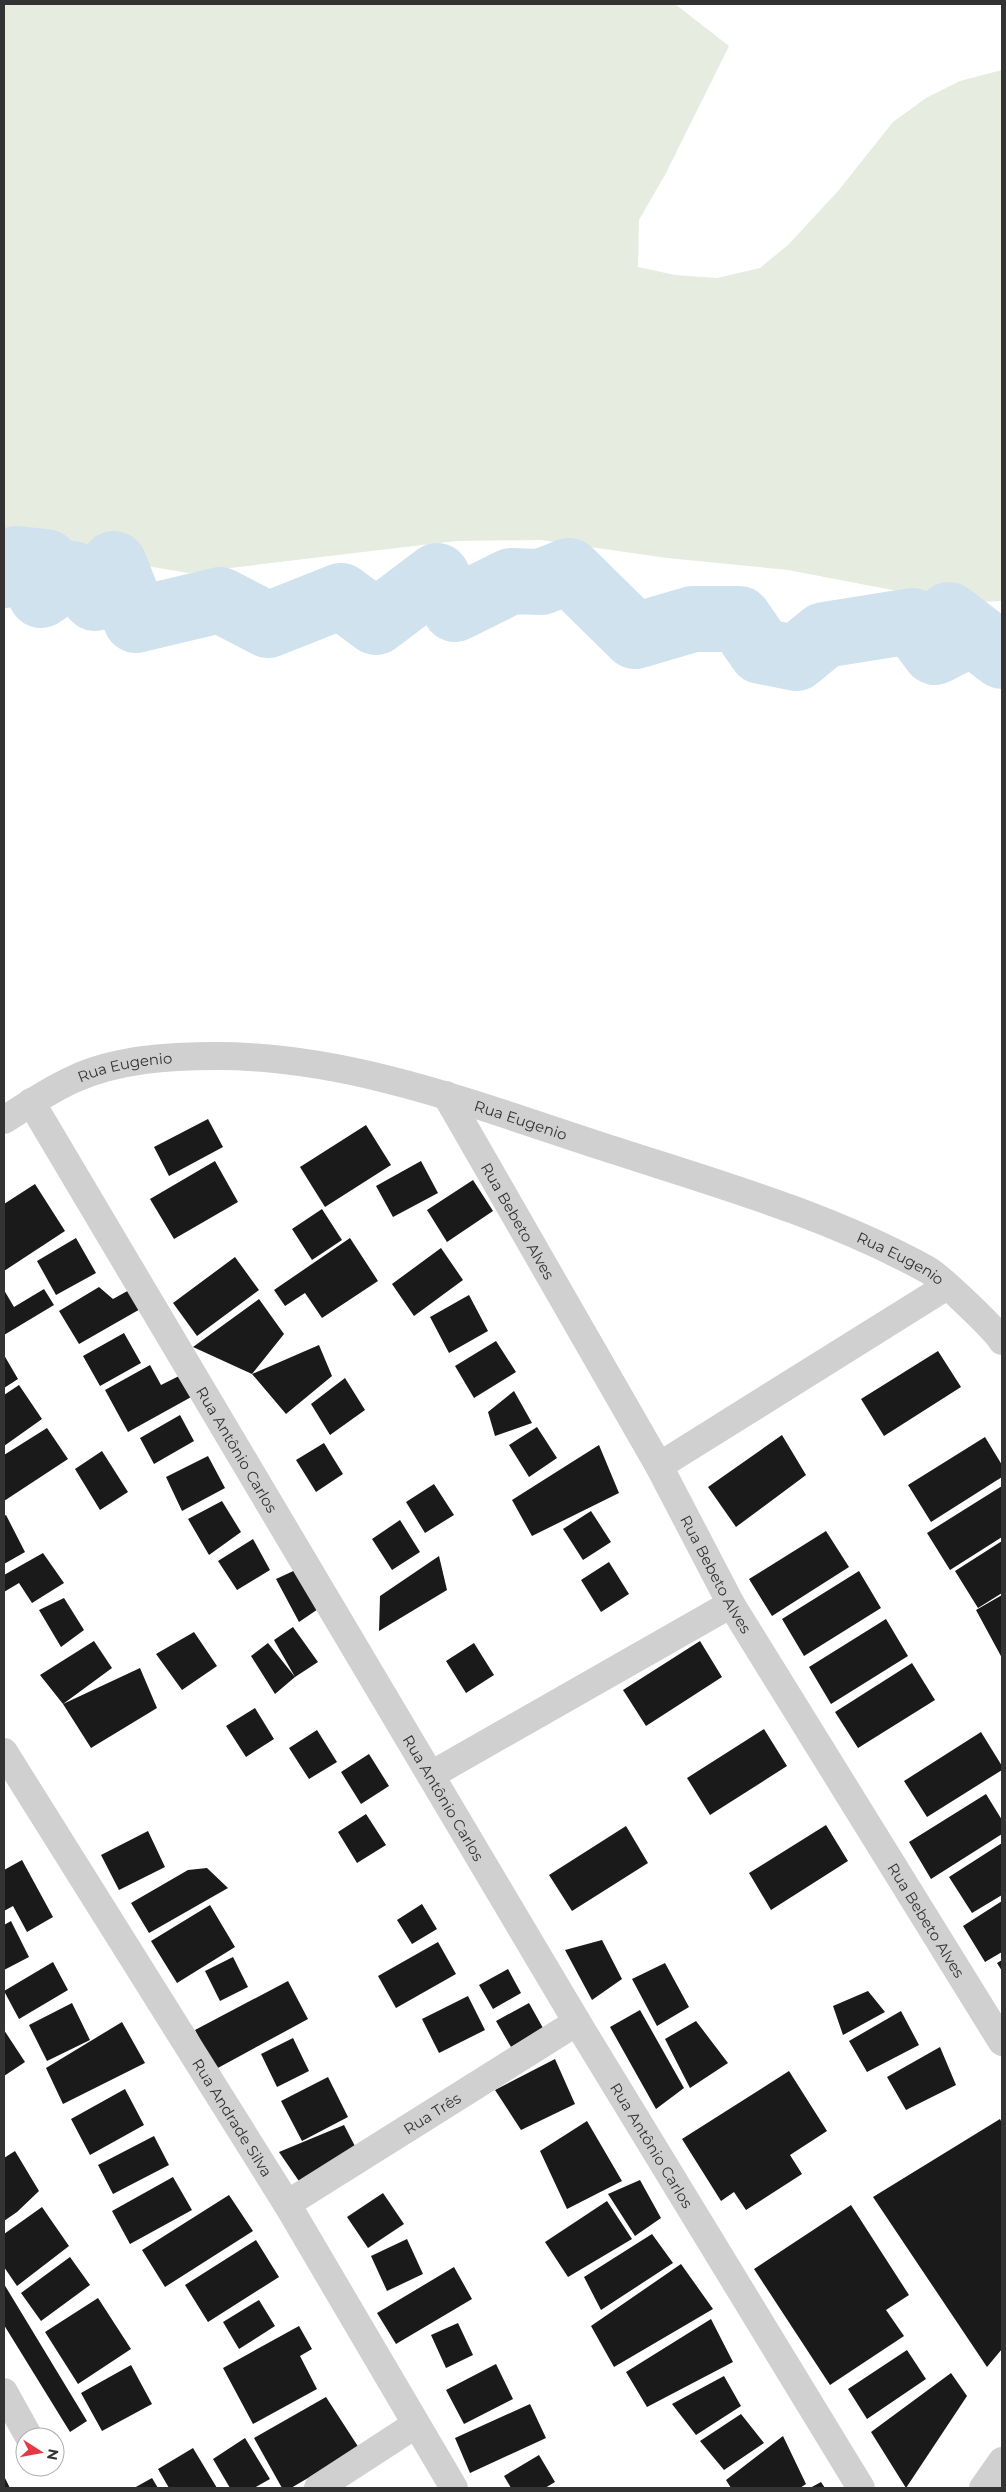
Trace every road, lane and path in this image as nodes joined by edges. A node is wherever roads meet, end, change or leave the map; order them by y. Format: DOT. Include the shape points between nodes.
graph roads {
  1 [pos="446,1096"];
  2 [pos="31,1102"];
  3 [pos="4,1120"];
  4 [pos="946,1286"];
  5 [pos="1002,1338"];
  6 [pos="659,1466"];
  7 [pos="731,1604"];
  8 [pos="4,1752"];
  9 [pos="432,1775"];
  10 [pos="577,2022"];
  11 [pos="1002,2042"];
  12 [pos="287,2204"];
  13 [pos="4,2392"];
  14 [pos="415,2425"];
  15 [pos="23,2427"];
  16 [pos="1001,2464"];
  17 [pos="318,2488"];
  18 [pos="454,2488"];
  19 [pos="861,2488"];
  20 [pos="983,2488"];
  1 -- 2 [label="street, Rua Eugenio" via="314,1064 216,1056 130,1062 76,1078"];
  1 -- 4 [label="street, Rua Eugenio" via="796,1209 931,1272"];
  1 -- 6 [label="street, Rua Bebeto Alves"];
  2 -- 3 [label="street, Rua Eugenio"];
  2 -- 9 [label="street, Rua Antônio Carlos"];
  4 -- 5 [label="street, Rua Eugenio"];
  4 -- 6 [label="street"];
  6 -- 7 [label="street, Rua Bebeto Alves"];
  7 -- 9 [label="street"];
  7 -- 11 [label="street, Rua Bebeto Alves"];
  8 -- 12 [label="street, Rua Andrade Silva"];
  9 -- 10 [label="street, Rua Antônio Carlos"];
  10 -- 12 [label="street, Rua Três"];
  10 -- 19 [label="street, Rua Antônio Carlos"];
  12 -- 14 [label="street, Rua Andrade Silva"];
  13 -- 15 [label="street"];
  14 -- 17 [label="street"];
  14 -- 18 [label="street, Rua Andrade Silva"];
  16 -- 20 [label="street"];
}
